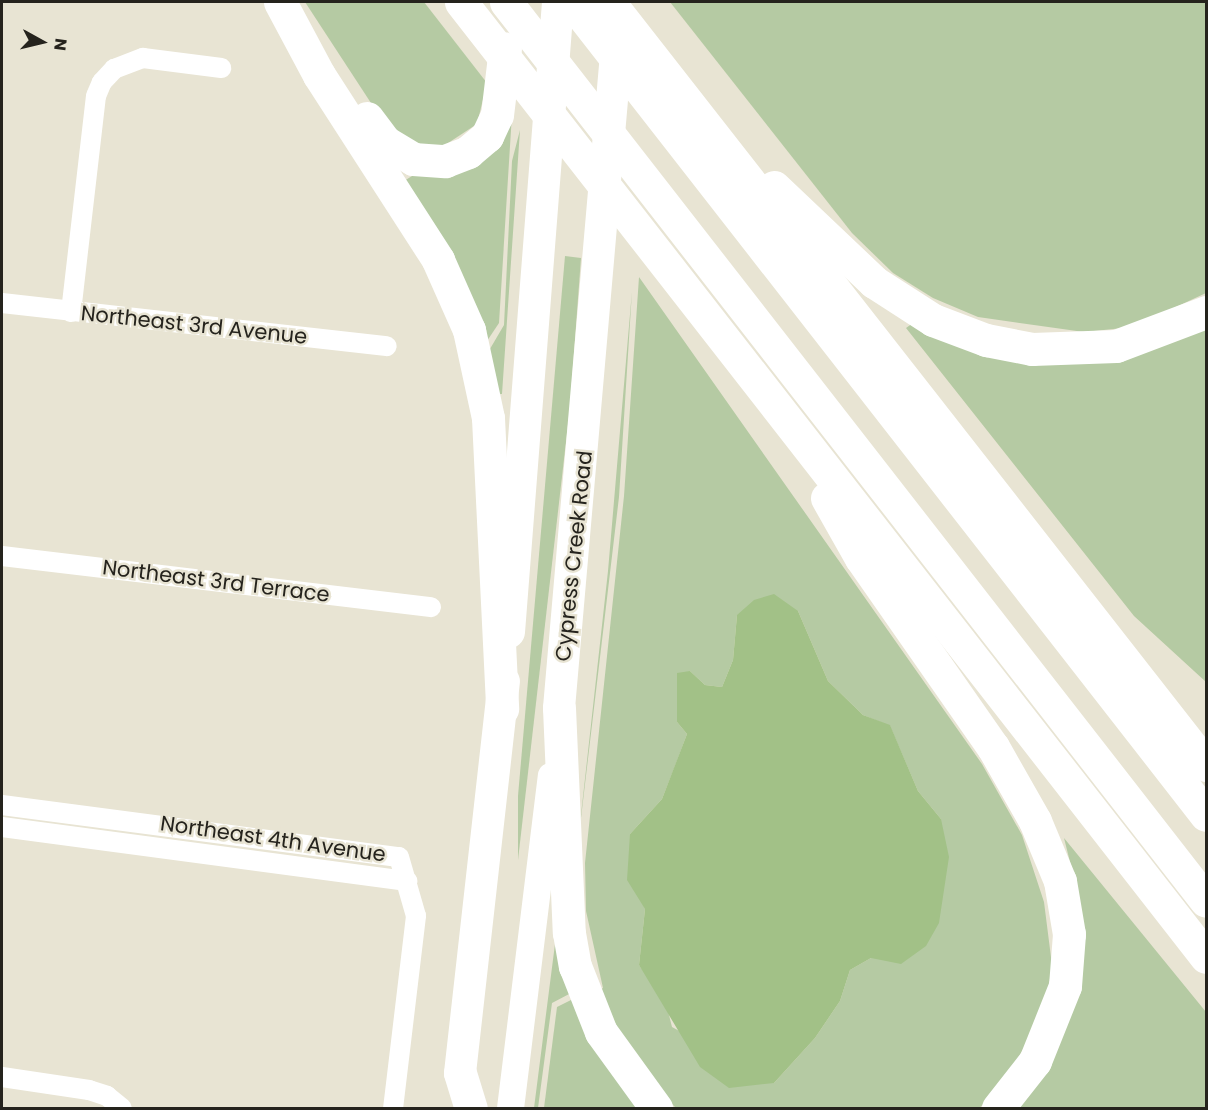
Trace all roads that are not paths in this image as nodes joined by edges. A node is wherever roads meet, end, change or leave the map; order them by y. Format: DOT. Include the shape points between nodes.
graph roads {
  1 [pos="281,2"];
  2 [pos="507,2"];
  3 [pos="558,2"];
  4 [pos="572,2"];
  5 [pos="609,2"];
  6 [pos="620,2"];
  7 [pos="636,2"];
  8 [pos="470,14"];
  9 [pos="221,68"];
  10 [pos="614,98"];
  11 [pos="692,108"];
  12 [pos="2,303"];
  13 [pos="71,312"];
  14 [pos="1206,312"];
  15 [pos="387,346"];
  16 [pos="769,398"];
  17 [pos="2,556"];
  18 [pos="431,607"];
  19 [pos="559,708"];
  20 [pos="501,709"];
  21 [pos="1206,765"];
  22 [pos="2,805"];
  23 [pos="1206,815"];
  24 [pos="2,828"];
  25 [pos="407,881"];
  26 [pos="1206,902"];
  27 [pos="1206,957"];
  28 [pos="460,1073"];
  29 [pos="2,1077"];
  30 [pos="122,1108"];
  31 [pos="393,1108"];
  32 [pos="455,1108"];
  33 [pos="471,1108"];
  34 [pos="510,1108"];
  35 [pos="656,1108"];
  36 [pos="998,1108"];
  1 -- 2 [label="highway" via="385,142 412,159 435,162 468,152 492,127 502,87"];
  1 -- 20 [label="highway" via="319,75 438,260 469,330 488,418"];
  2 -- 26 [label="highway"];
  3 -- 20 [label="main road"];
  4 -- 23 [label="highway"];
  5 -- 11 [label="highway"];
  6 -- 10 [label="main road, Cypress Creek Road"];
  7 -- 10 [label="highway"];
  8 -- 16 [label="highway"];
  9 -- 13 [label="street" via="143,58 114,69 96,96"];
  10 -- 19 [label="main road, Cypress Creek Road"];
  11 -- 14 [label="highway" via="874,282 959,332 1032,349 1086,349 1143,339"];
  11 -- 21 [label="highway"];
  12 -- 13 [label="street, Northeast 3rd Avenue"];
  13 -- 15 [label="street, Northeast 3rd Avenue"];
  16 -- 27 [label="highway"];
  16 -- 36 [label="highway" via="861,558 993,747 1054,862 1069,934 1065,986 1035,1061"];
  17 -- 18 [label="street, Northeast 3rd Terrace"];
  19 -- 34 [label="main road, Cypress Creek Road"];
  19 -- 35 [label="highway" via="568,933 575,966 601,1032"];
  20 -- 28 [label="main road"];
  22 -- 25 [label="street, Northeast 4th Avenue" via="385,852 399,857"];
  24 -- 25 [label="street, Northeast 4th Avenue"];
  25 -- 31 [label="street" via="416,916"];
  28 -- 32 [label="main road"];
  28 -- 33 [label="highway"];
  29 -- 30 [label="street" via="89,1090"];
}
